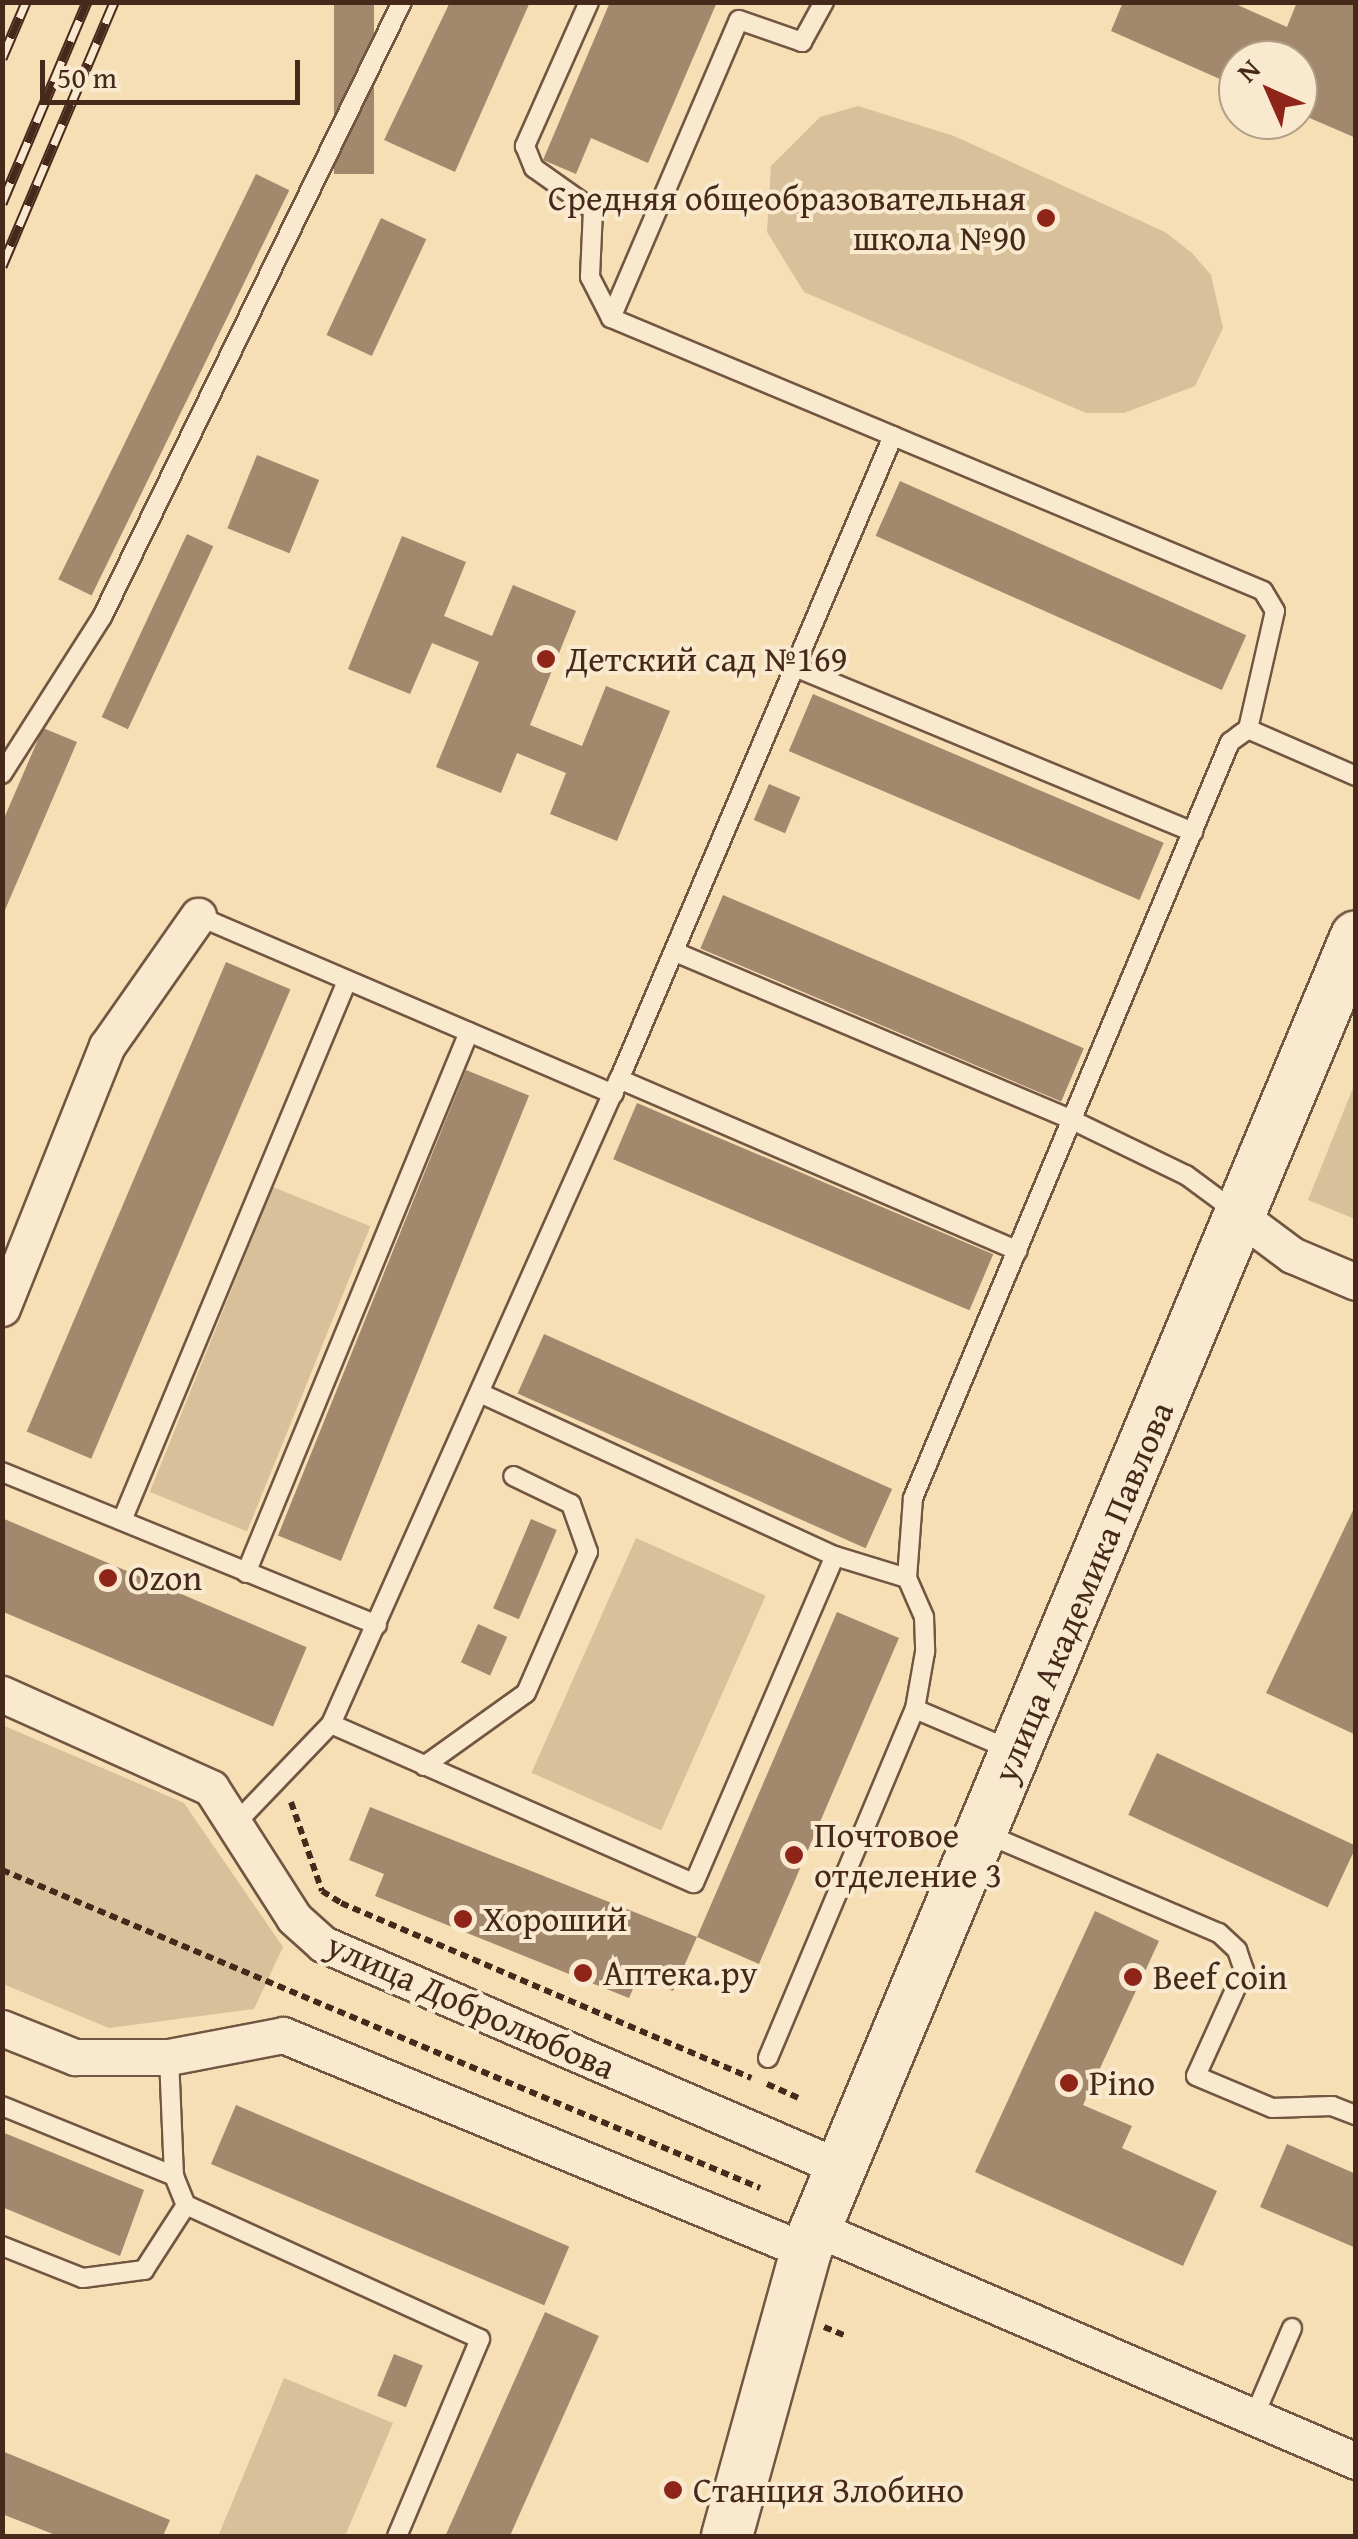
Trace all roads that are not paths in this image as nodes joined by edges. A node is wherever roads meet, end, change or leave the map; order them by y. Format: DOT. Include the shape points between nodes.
graph roads {
  1 [pos="402,2"];
  2 [pos="589,2"];
  3 [pos="824,2"];
  4 [pos="743,12"];
  5 [pos="611,318"];
  6 [pos="893,436"];
  7 [pos="797,668"];
  8 [pos="1248,728"];
  9 [pos="2,774"];
  10 [pos="1356,776"];
  11 [pos="1193,832"];
  12 [pos="198,916"];
  13 [pos="1356,936"];
  14 [pos="675,952"];
  15 [pos="347,981"];
  16 [pos="469,1032"];
  17 [pos="616,1087"];
  18 [pos="1072,1120"];
  19 [pos="1241,1216"];
  20 [pos="1018,1251"];
  21 [pos="1356,1282"];
  22 [pos="2,1308"];
  23 [pos="480,1392"];
  24 [pos="2,1472"];
  25 [pos="513,1476"];
  26 [pos="123,1518"];
  27 [pos="835,1556"];
  28 [pos="246,1572"];
  29 [pos="907,1578"];
  30 [pos="377,1625"];
  31 [pos="2,1694"];
  32 [pos="915,1709"];
  33 [pos="331,1724"];
  34 [pos="1015,1752"];
  35 [pos="424,1766"];
  36 [pos="236,1823"];
  37 [pos="983,1833"];
  38 [pos="2,2028"];
  39 [pos="170,2056"];
  40 [pos="768,2058"];
  41 [pos="2,2106"];
  42 [pos="1356,2116"];
  43 [pos="839,2167"];
  44 [pos="174,2176"];
  45 [pos="186,2206"];
  46 [pos="811,2239"];
  47 [pos="2,2246"];
  48 [pos="1292,2328"];
  49 [pos="1253,2418"];
  50 [pos="1356,2461"];
  51 [pos="397,2536"];
  52 [pos="727,2536"];
  1 -- 9 [label="lane" via="102,617"];
  2 -- 5 [label="lane" via="525,146 534,168 593,210 590,278"];
  3 -- 4 [label="lane" via="802,42"];
  4 -- 5 [label="lane"];
  5 -- 6 [label="lane"];
  6 -- 7 [label="lane"];
  6 -- 8 [label="lane" via="1264,591 1274,611"];
  7 -- 11 [label="lane"];
  7 -- 14 [label="lane"];
  8 -- 10 [label="lane"];
  8 -- 11 [label="lane" via="1230,742"];
  11 -- 18 [label="lane"];
  12 -- 15 [label="lane"];
  12 -- 22 [label="street" via="108,1046"];
  13 -- 19 [label="main road, улица Академика Павлова"];
  14 -- 17 [label="lane"];
  14 -- 18 [label="lane"];
  15 -- 16 [label="lane"];
  15 -- 26 [label="lane"];
  16 -- 17 [label="lane"];
  16 -- 28 [label="lane"];
  17 -- 20 [label="lane"];
  17 -- 23 [label="lane"];
  18 -- 19 [label="lane" via="1186,1175"];
  18 -- 20 [label="lane"];
  19 -- 21 [label="street" via="1292,1255"];
  19 -- 34 [label="main road, улица Академика Павлова"];
  20 -- 29 [label="lane" via="913,1498"];
  23 -- 27 [label="lane"];
  23 -- 30 [label="lane"];
  24 -- 26 [label="lane"];
  25 -- 35 [label="lane" via="570,1504 588,1552 526,1693"];
  26 -- 28 [label="lane"];
  27 -- 29 [label="lane"];
  27 -- 35 [label="lane" via="694,1884"];
  28 -- 30 [label="lane"];
  29 -- 32 [label="lane" via="924,1617"];
  30 -- 33 [label="lane"];
  31 -- 36 [label="street, улица Добролюбова" via="211,1788"];
  32 -- 34 [label="lane"];
  32 -- 40 [label="lane"];
  33 -- 35 [label="lane"];
  33 -- 36 [label="lane"];
  34 -- 37 [label="main road, улица Академика Павлова"];
  36 -- 43 [label="street, улица Добролюбова" via="294,1918 323,1944"];
  37 -- 42 [label="lane" via="1219,1933 1237,1950 1244,1970 1196,2076 1272,2108 1332,2106"];
  37 -- 43 [label="main road, улица Академика Павлова"];
  38 -- 39 [label="street" via="74,2057"];
  39 -- 44 [label="lane"];
  39 -- 46 [label="street" via="283,2035"];
  41 -- 44 [label="lane"];
  43 -- 46 [label="main road, улица Академика Павлова"];
  44 -- 45 [label="lane"];
  45 -- 47 [label="lane" via="144,2270 83,2278"];
  45 -- 51 [label="lane" via="480,2339"];
  46 -- 49 [label="street"];
  46 -- 52 [label="main road, улица Академика Павлова"];
  48 -- 49 [label="lane"];
  49 -- 50 [label="street"];
}
